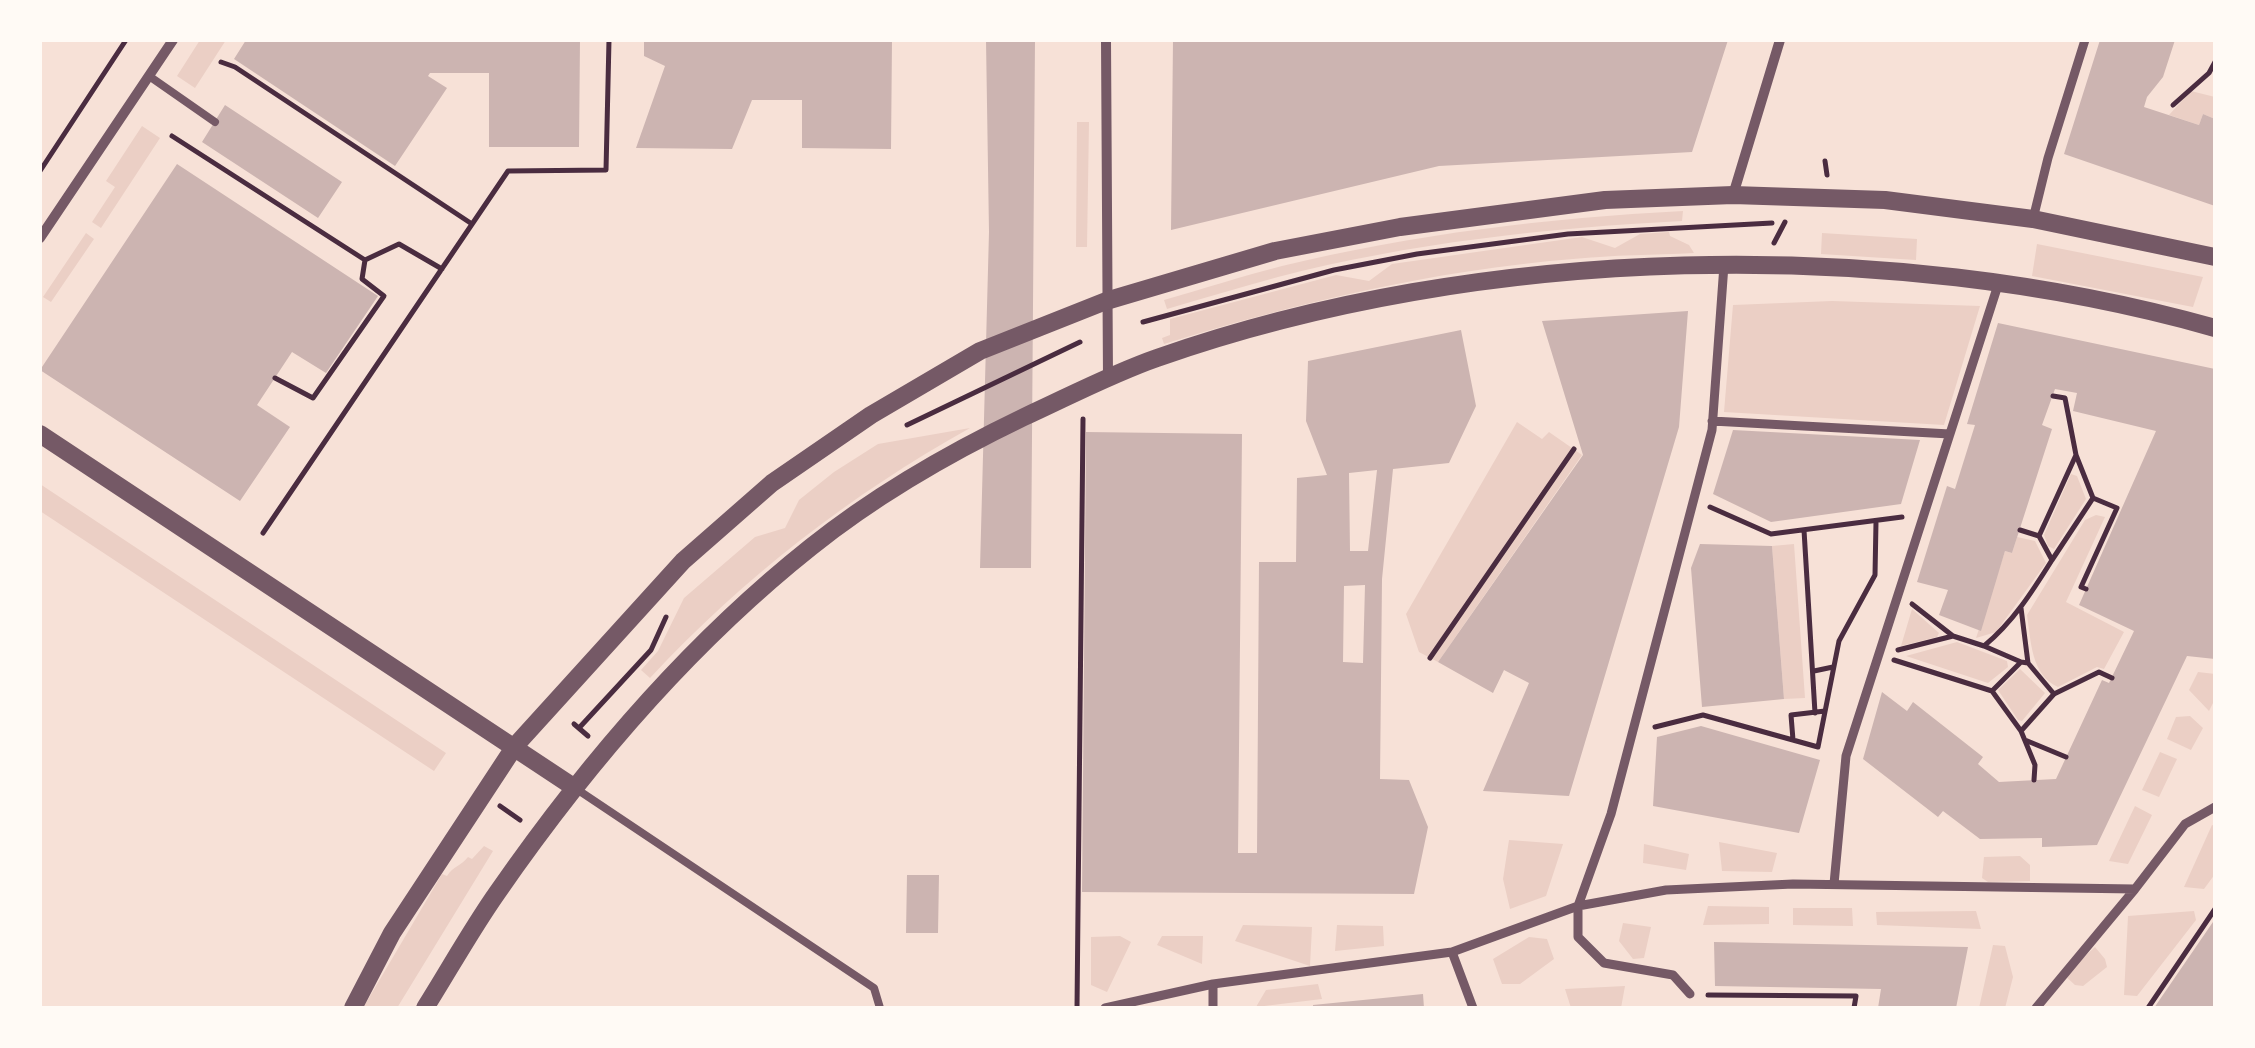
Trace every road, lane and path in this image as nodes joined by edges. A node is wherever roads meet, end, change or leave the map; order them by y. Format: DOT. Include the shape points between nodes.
graph roads {
  1 [pos="126,40"];
  2 [pos="173,40"];
  3 [pos="609,40"];
  4 [pos="1106,40"];
  5 [pos="1780,40"];
  6 [pos="2085,40"];
  7 [pos="221,62"];
  8 [pos="2215,62"];
  9 [pos="149,76"];
  10 [pos="2173,105"];
  11 [pos="214,122"];
  12 [pos="172,136"];
  13 [pos="1825,161"];
  14 [pos="40,171"];
  15 [pos="1830,175"];
  16 [pos="1724,195"];
  17 [pos="1790,212"];
  18 [pos="2034,219"];
  19 [pos="1785,222"];
  20 [pos="1796,222"];
  21 [pos="472,224"];
  22 [pos="1718,226"];
  23 [pos="40,238"];
  24 [pos="1770,253"];
  25 [pos="2215,256"];
  26 [pos="364,260"];
  27 [pos="1721,265"];
  28 [pos="442,268"];
  29 [pos="1998,283"];
  30 [pos="1106,301"];
  31 [pos="1147,305"];
  32 [pos="1146,321"];
  33 [pos="2215,328"];
  34 [pos="1153,333"];
  35 [pos="1080,342"];
  36 [pos="275,378"];
  37 [pos="1108,378"];
  38 [pos="2054,396"];
  39 [pos="1083,420"];
  40 [pos="1712,420"];
  41 [pos="906,425"];
  42 [pos="40,434"];
  43 [pos="1950,434"];
  44 [pos="1574,449"];
  45 [pos="2076,455"];
  46 [pos="2092,498"];
  47 [pos="1693,500"];
  48 [pos="1924,514"];
  49 [pos="1876,520"];
  50 [pos="1804,530"];
  51 [pos="2020,530"];
  52 [pos="263,534"];
  53 [pos="2039,536"];
  54 [pos="2052,560"];
  55 [pos="2086,589"];
  56 [pos="1897,592"];
  57 [pos="672,606"];
  58 [pos="2021,608"];
  59 [pos="1954,636"];
  60 [pos="1984,646"];
  61 [pos="1877,655"];
  62 [pos="1430,658"];
  63 [pos="2025,662"];
  64 [pos="1834,667"];
  65 [pos="1814,671"];
  66 [pos="2112,678"];
  67 [pos="1992,691"];
  68 [pos="2054,694"];
  69 [pos="1825,711"];
  70 [pos="1816,713"];
  71 [pos="2022,731"];
  72 [pos="1633,733"];
  73 [pos="1792,740"];
  74 [pos="2025,740"];
  75 [pos="594,742"];
  76 [pos="516,746"];
  77 [pos="1818,748"];
  78 [pos="1846,756"];
  79 [pos="2066,757"];
  80 [pos="2034,780"];
  81 [pos="575,788"];
  82 [pos="492,801"];
  83 [pos="2215,807"];
  84 [pos="526,825"];
  85 [pos="1834,884"];
  86 [pos="2135,889"];
  87 [pos="1578,906"];
  88 [pos="2215,910"];
  89 [pos="1452,952"];
  90 [pos="1213,984"];
  91 [pos="1690,994"];
  92 [pos="1776,998"];
  93 [pos="353,1008"];
  94 [pos="425,1008"];
  95 [pos="880,1008"];
  96 [pos="1078,1008"];
  97 [pos="1105,1008"];
  98 [pos="1213,1008"];
  99 [pos="1473,1008"];
  100 [pos="1776,1008"];
  101 [pos="1854,1008"];
  102 [pos="2036,1008"];
  103 [pos="2148,1008"];
  1 -- 14 [label="path"];
  2 -- 9 [label="street"];
  3 -- 21 [label="path" via="606,170 508,171"];
  4 -- 30 [label="street"];
  5 -- 16 [label="street"];
  6 -- 18 [label="street"];
  7 -- 21 [label="path"];
  8 -- 10 [label="path"];
  9 -- 11 [label="lane"];
  9 -- 23 [label="street"];
  12 -- 26 [label="path"];
  13 -- 15 [label="path"];
  16 -- 18 [label="street" via="1885,200"];
  16 -- 22 [label="path"];
  16 -- 30 [label="street" via="1606,200 1400,227 1275,252"];
  17 -- 19 [label="path"];
  18 -- 25 [label="street"];
  19 -- 20 [label="path"];
  19 -- 22 [label="path"];
  19 -- 24 [label="path"];
  21 -- 28 [label="path"];
  22 -- 27 [label="path"];
  22 -- 32 [label="path" via="1568,234 1416,254"];
  26 -- 28 [label="path" via="400,244"];
  26 -- 36 [label="path" via="362,278 384,296 313,398"];
  27 -- 29 [label="street" via="1878,270"];
  27 -- 37 [label="street" via="1574,272 1339,308 1158,357"];
  27 -- 40 [label="street"];
  28 -- 52 [label="path"];
  29 -- 33 [label="street"];
  29 -- 43 [label="street"];
  30 -- 37 [label="street"];
  30 -- 76 [label="street" via="980,352 772,483 683,561"];
  31 -- 32 [label="path"];
  32 -- 34 [label="path"];
  35 -- 41 [label="path"];
  37 -- 81 [label="street" via="964,446 814,544 700,647"];
  38 -- 45 [label="path" via="2065,398"];
  39 -- 96 [label="path"];
  40 -- 43 [label="street"];
  40 -- 47 [label="street"];
  42 -- 76 [label="street"];
  43 -- 48 [label="street"];
  44 -- 62 [label="path"];
  45 -- 46 [label="path"];
  45 -- 53 [label="path"];
  46 -- 54 [label="path"];
  46 -- 55 [label="path" via="2116,508 2081,587"];
  47 -- 50 [label="path" via="1771,534"];
  47 -- 72 [label="street"];
  48 -- 49 [label="path"];
  48 -- 56 [label="street"];
  49 -- 50 [label="path"];
  49 -- 64 [label="path" via="1875,575 1839,642"];
  50 -- 65 [label="path"];
  51 -- 53 [label="path"];
  53 -- 54 [label="path"];
  54 -- 58 [label="path"];
  56 -- 59 [label="path"];
  56 -- 61 [label="street"];
  57 -- 75 [label="path" via="651,650 576,726"];
  58 -- 60 [label="path"];
  58 -- 63 [label="path"];
  59 -- 60 [label="path"];
  59 -- 61 [label="path"];
  60 -- 63 [label="path"];
  61 -- 67 [label="path"];
  61 -- 78 [label="street"];
  63 -- 67 [label="path"];
  63 -- 68 [label="path"];
  64 -- 65 [label="path"];
  64 -- 69 [label="path"];
  65 -- 70 [label="path"];
  66 -- 68 [label="path" via="2100,672"];
  67 -- 71 [label="path"];
  68 -- 71 [label="path"];
  69 -- 70 [label="path"];
  69 -- 77 [label="path"];
  70 -- 73 [label="path" via="1791,715"];
  71 -- 74 [label="path"];
  72 -- 73 [label="path" via="1703,715"];
  72 -- 87 [label="street"];
  73 -- 77 [label="path"];
  74 -- 79 [label="path"];
  74 -- 80 [label="path"];
  76 -- 81 [label="street"];
  76 -- 93 [label="street" via="392,933"];
  77 -- 78 [label="path"];
  78 -- 85 [label="street"];
  81 -- 94 [label="street" via="494,896"];
  81 -- 95 [label="lane" via="874,988"];
  82 -- 84 [label="path"];
  83 -- 86 [label="street" via="2185,824"];
  85 -- 86 [label="street"];
  85 -- 87 [label="street" via="1666,890"];
  86 -- 102 [label="street"];
  87 -- 89 [label="street"];
  87 -- 91 [label="street" via="1578,938 1604,963 1673,976"];
  88 -- 103 [label="path"];
  89 -- 90 [label="street"];
  89 -- 99 [label="street"];
  90 -- 97 [label="street"];
  90 -- 98 [label="street"];
  91 -- 92 [label="path"];
  92 -- 100 [label="path"];
  92 -- 101 [label="path" via="1856,996"];
}
